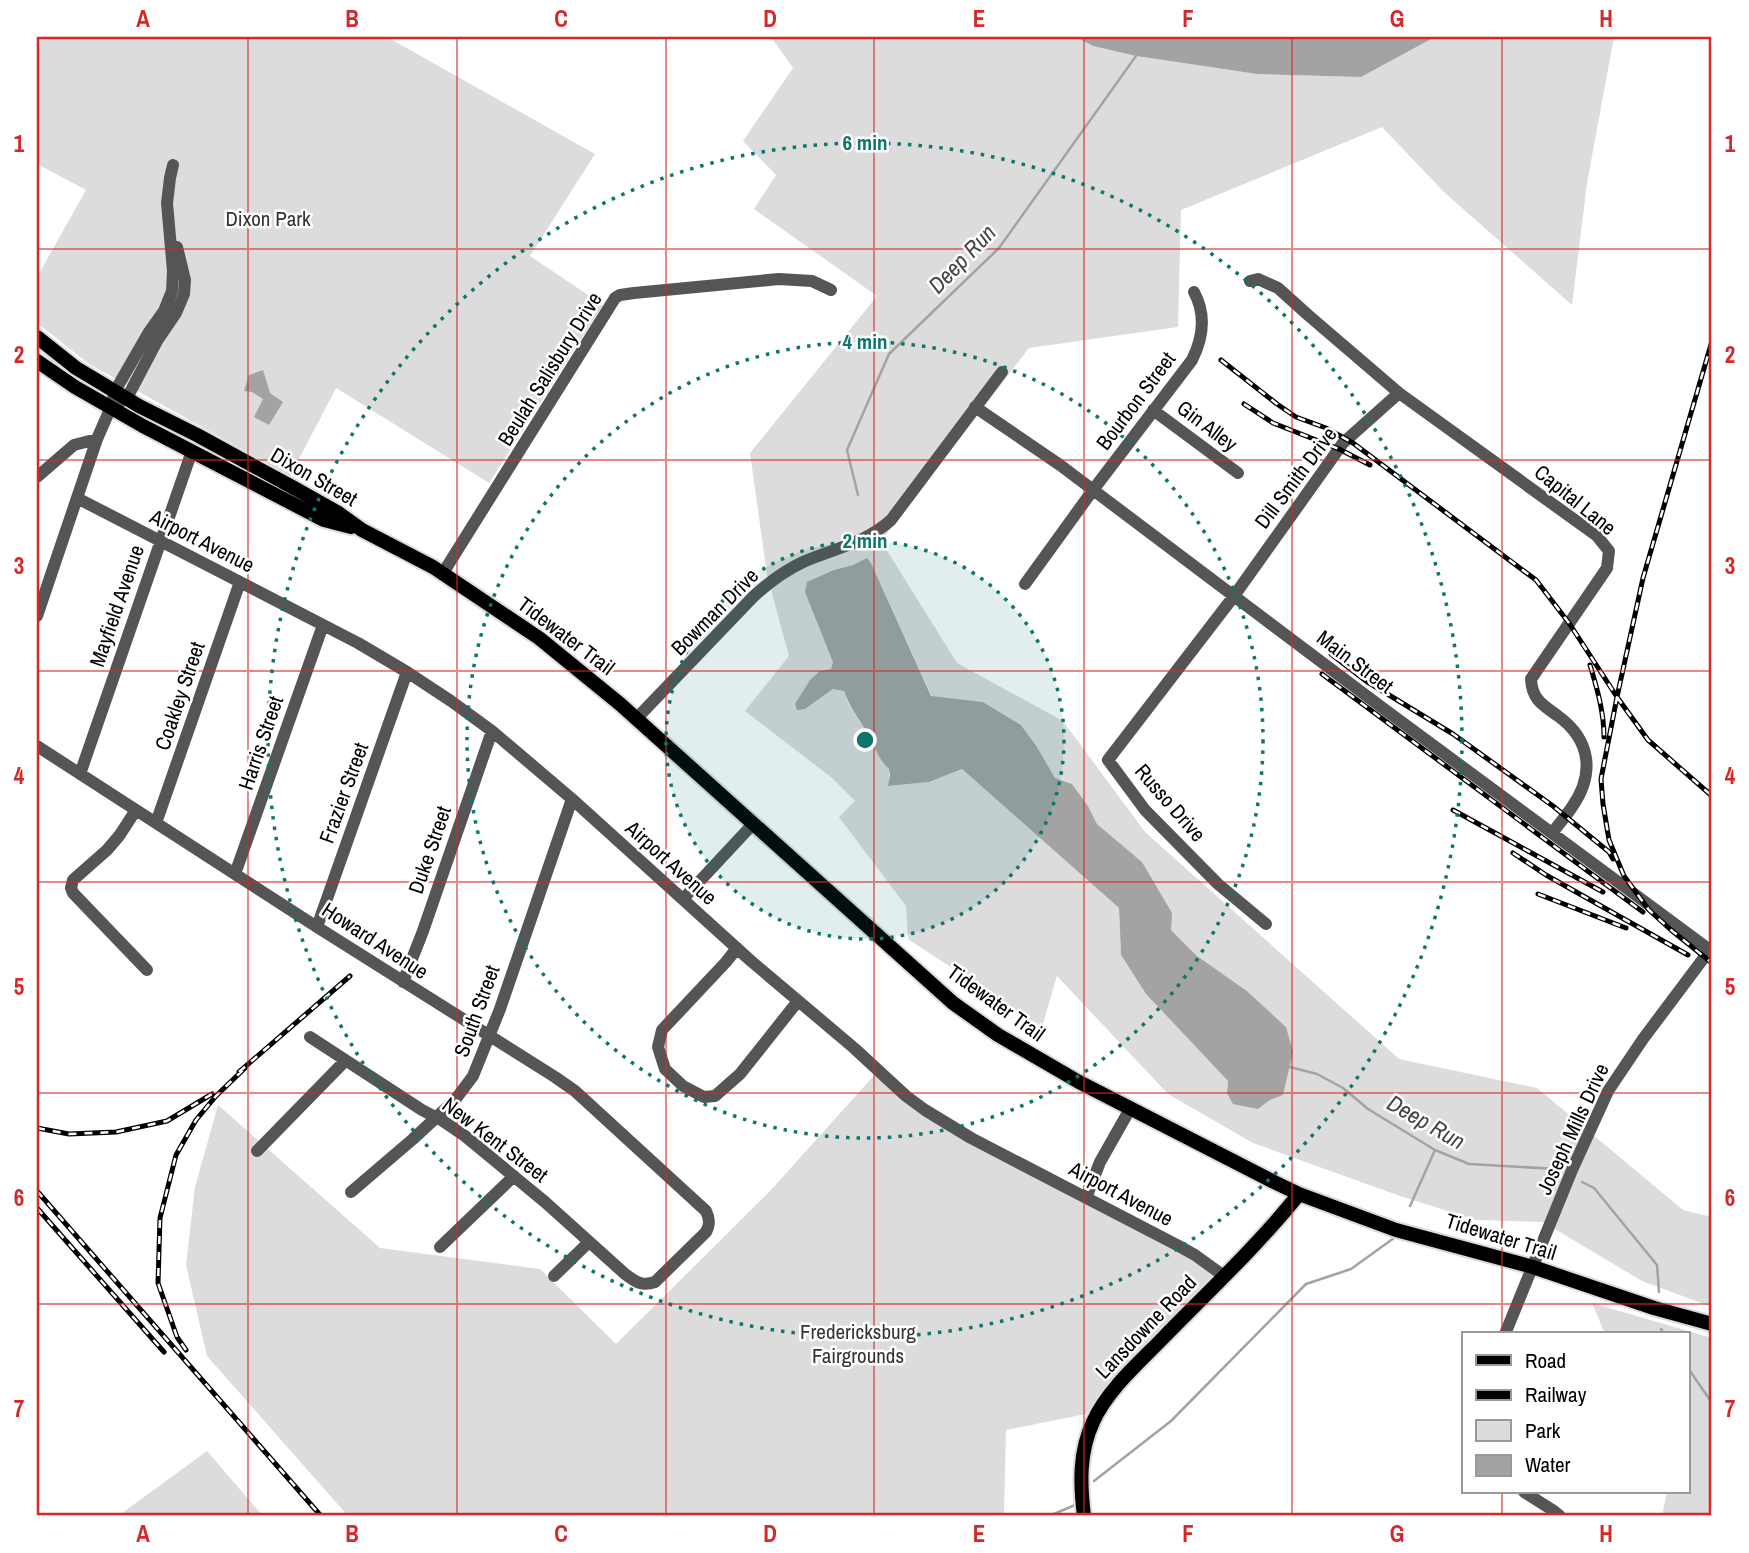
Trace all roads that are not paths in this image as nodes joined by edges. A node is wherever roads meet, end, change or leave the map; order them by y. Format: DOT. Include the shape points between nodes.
graph roads {
  1 [pos="173,165"];
  2 [pos="1250,281"];
  3 [pos="831,290"];
  4 [pos="1194,292"];
  5 [pos="37,337"];
  6 [pos="37,361"];
  7 [pos="1002,372"];
  8 [pos="1399,393"];
  9 [pos="121,394"];
  10 [pos="111,407"];
  11 [pos="975,407"];
  12 [pos="1153,410"];
  13 [pos="97,439"];
  14 [pos="192,451"];
  15 [pos="1238,473"];
  16 [pos="37,477"];
  17 [pos="1093,490"];
  18 [pos="78,498"];
  19 [pos="362,530"];
  20 [pos="160,541"];
  21 [pos="443,573"];
  22 [pos="240,582"];
  23 [pos="1025,583"];
  24 [pos="1234,596"];
  25 [pos="37,616"];
  26 [pos="323,625"];
  27 [pos="407,672"];
  28 [pos="636,719"];
  29 [pos="492,731"];
  30 [pos="37,746"];
  31 [pos="79,774"];
  32 [pos="572,799"];
  33 [pos="136,810"];
  34 [pos="156,823"];
  35 [pos="753,824"];
  36 [pos="1552,833"];
  37 [pos="235,874"];
  38 [pos="683,899"];
  39 [pos="1266,924"];
  40 [pos="317,927"];
  41 [pos="737,948"];
  42 [pos="1711,948"];
  43 [pos="147,970"];
  44 [pos="403,982"];
  45 [pos="798,1001"];
  46 [pos="310,1037"];
  47 [pos="490,1037"];
  48 [pos="345,1061"];
  49 [pos="1130,1109"];
  50 [pos="436,1117"];
  51 [pos="257,1151"];
  52 [pos="514,1176"];
  53 [pos="351,1192"];
  54 [pos="1299,1194"];
  55 [pos="1086,1198"];
  56 [pos="589,1242"];
  57 [pos="440,1247"];
  58 [pos="612,1262"];
  59 [pos="1533,1267"];
  60 [pos="554,1276"];
  61 [pos="1224,1276"];
  62 [pos="1712,1324"];
  63 [pos="1506,1332"];
  64 [pos="1527,1494"];
  65 [pos="1084,1516"];
  66 [pos="1560,1516"];
  1 -- 9 [label="street" via="167,203 183,269 184,294"];
  2 -- 8 [label="street, Capital Lane" via="1258,279 1278,288"];
  3 -- 21 [label="street, Beulah Salisbury Drive" via="812,281 779,279 615,298"];
  4 -- 12 [label="street, Bourbon Street" via="1202,317 1197,350"];
  5 -- 9 [label="main road, Dixon Street" via="76,368"];
  6 -- 10 [label="main road, Dixon Street"];
  7 -- 11 [label="street, Bowman Drive"];
  8 -- 24 [label="street, Dill Smith Drive" via="1343,443"];
  8 -- 36 [label="street, Capital Lane" via="1597,536 1609,551 1607,568 1531,679 1533,695 1569,724 1586,755 1583,788"];
  9 -- 10 [label="street"];
  9 -- 19 [label="main road, Dixon Street"];
  10 -- 13 [label="street"];
  10 -- 14 [label="main road, Dixon Street"];
  11 -- 17 [label="street, Main Street"];
  11 -- 28 [label="street, Bowman Drive" via="883,528 801,563 767,584"];
  12 -- 15 [label="street, Gin Alley"];
  12 -- 17 [label="street, Bourbon Street"];
  13 -- 16 [label="street" via="74,445"];
  13 -- 18 [label="street"];
  14 -- 19 [label="main road, Dixon Street" via="324,520"];
  14 -- 20 [label="street, Mayfield Avenue"];
  17 -- 23 [label="street, Bourbon Street"];
  17 -- 24 [label="street, Main Street"];
  18 -- 20 [label="street, Airport Avenue"];
  18 -- 25 [label="street"];
  19 -- 21 [label="main road, Tidewater Trail"];
  20 -- 22 [label="street, Airport Avenue"];
  20 -- 31 [label="street, Mayfield Avenue"];
  21 -- 28 [label="main road, Tidewater Trail" via="539,638"];
  22 -- 26 [label="street, Airport Avenue"];
  22 -- 34 [label="street, Coakley Street"];
  24 -- 36 [label="street, Main Street"];
  24 -- 39 [label="street, Russo Drive" via="1108,760 1145,810 1218,884"];
  26 -- 27 [label="street, Airport Avenue"];
  26 -- 37 [label="street, Harris Street"];
  27 -- 29 [label="street, Airport Avenue"];
  27 -- 40 [label="street, Frazier Street"];
  28 -- 35 [label="main road, Tidewater Trail"];
  29 -- 32 [label="street, Airport Avenue"];
  29 -- 44 [label="street, Duke Street"];
  30 -- 31 [label="street, Howard Avenue"];
  31 -- 33 [label="street, Howard Avenue"];
  32 -- 38 [label="street, Airport Avenue"];
  32 -- 47 [label="street, South Street"];
  33 -- 34 [label="street, Howard Avenue"];
  33 -- 43 [label="street" via="107,850 73,880 71,888"];
  34 -- 37 [label="street, Howard Avenue"];
  35 -- 38 [label="street"];
  35 -- 49 [label="main road, Tidewater Trail" via="953,1003 1019,1048"];
  36 -- 42 [label="street, Main Street"];
  37 -- 40 [label="street, Howard Avenue"];
  38 -- 41 [label="street, Airport Avenue"];
  40 -- 44 [label="street, Howard Avenue"];
  41 -- 45 [label="street, Airport Avenue"];
  41 -- 45 [label="street" via="662,1030 658,1048 664,1069 683,1086 704,1097 715,1096 740,1074"];
  42 -- 59 [label="street, Joseph Mills Drive" via="1608,1091"];
  44 -- 47 [label="street, Howard Avenue"];
  45 -- 55 [label="street, Airport Avenue" via="925,1110"];
  46 -- 48 [label="street, New Kent Street"];
  47 -- 50 [label="street, South Street" via="467,1086"];
  47 -- 58 [label="street, Howard Avenue" via="585,1099 709,1216 706,1233 655,1282 638,1283"];
  48 -- 50 [label="street, New Kent Street"];
  48 -- 51 [label="street"];
  49 -- 54 [label="main road, Tidewater Trail"];
  49 -- 55 [label="street"];
  50 -- 52 [label="street, New Kent Street"];
  50 -- 53 [label="street, South Street"];
  52 -- 56 [label="street, New Kent Street"];
  52 -- 57 [label="street"];
  54 -- 59 [label="main road, Tidewater Trail" via="1396,1230"];
  54 -- 61 [label="main road, Lansdowne Road"];
  55 -- 61 [label="street, Airport Avenue" via="1186,1250"];
  56 -- 58 [label="street, New Kent Street"];
  56 -- 60 [label="street"];
  59 -- 62 [label="main road, Tidewater Trail"];
  59 -- 63 [label="street, Joseph Mills Drive"];
  61 -- 65 [label="main road, Lansdowne Road" via="1100,1409 1084,1452"];
  64 -- 66 [label="street"];
}
